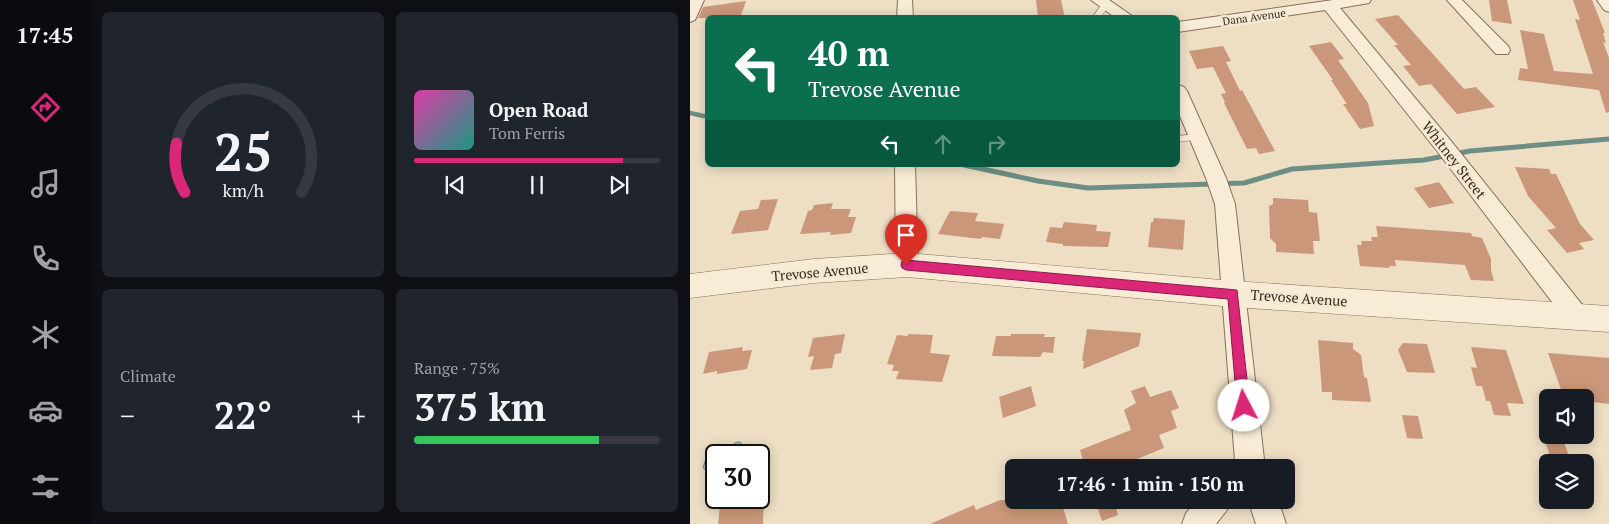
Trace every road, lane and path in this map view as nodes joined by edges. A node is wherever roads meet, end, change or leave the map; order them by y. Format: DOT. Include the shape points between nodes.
graph roads {
  1 [pos="697,0"];
  2 [pos="905,0"];
  3 [pos="1364,0"];
  4 [pos="1454,0"];
  5 [pos="1604,0"];
  6 [pos="1330,6"];
  7 [pos="1609,7"];
  8 [pos="1099,8"];
  9 [pos="905,15"];
  10 [pos="1119,15"];
  11 [pos="690,17"];
  12 [pos="1180,27"];
  13 [pos="1502,50"];
  14 [pos="1180,96"];
  15 [pos="1198,137"];
  16 [pos="1180,139"];
  17 [pos="905,168"];
  18 [pos="906,265"];
  19 [pos="690,286"];
  20 [pos="1233,294"];
  21 [pos="1576,315"];
  22 [pos="1609,319"];
  23 [pos="1247,459"];
  24 [pos="1210,509"];
  25 [pos="1266,509"];
  26 [pos="1197,524"];
  27 [pos="1271,524"];
  1 -- 11 [label="street"];
  2 -- 9 [label="street"];
  3 -- 6 [label="street, Dana Avenue"];
  4 -- 13 [label="street"];
  5 -- 7 [label="street"];
  6 -- 12 [label="street, Dana Avenue"];
  6 -- 21 [label="street, Whitney Street"];
  8 -- 10 [label="street"];
  14 -- 15 [label="street"];
  15 -- 16 [label="lane"];
  15 -- 20 [label="street" via="1219,187"];
  17 -- 18 [label="street"];
  18 -- 19 [label="street, Trevose Avenue" via="814,271"];
  18 -- 20 [label="street, Trevose Avenue"];
  20 -- 21 [label="street, Trevose Avenue"];
  20 -- 23 [label="street"];
  21 -- 22 [label="street, Trevose Avenue"];
  24 -- 26 [label="street"];
  25 -- 27 [label="street"];
}
